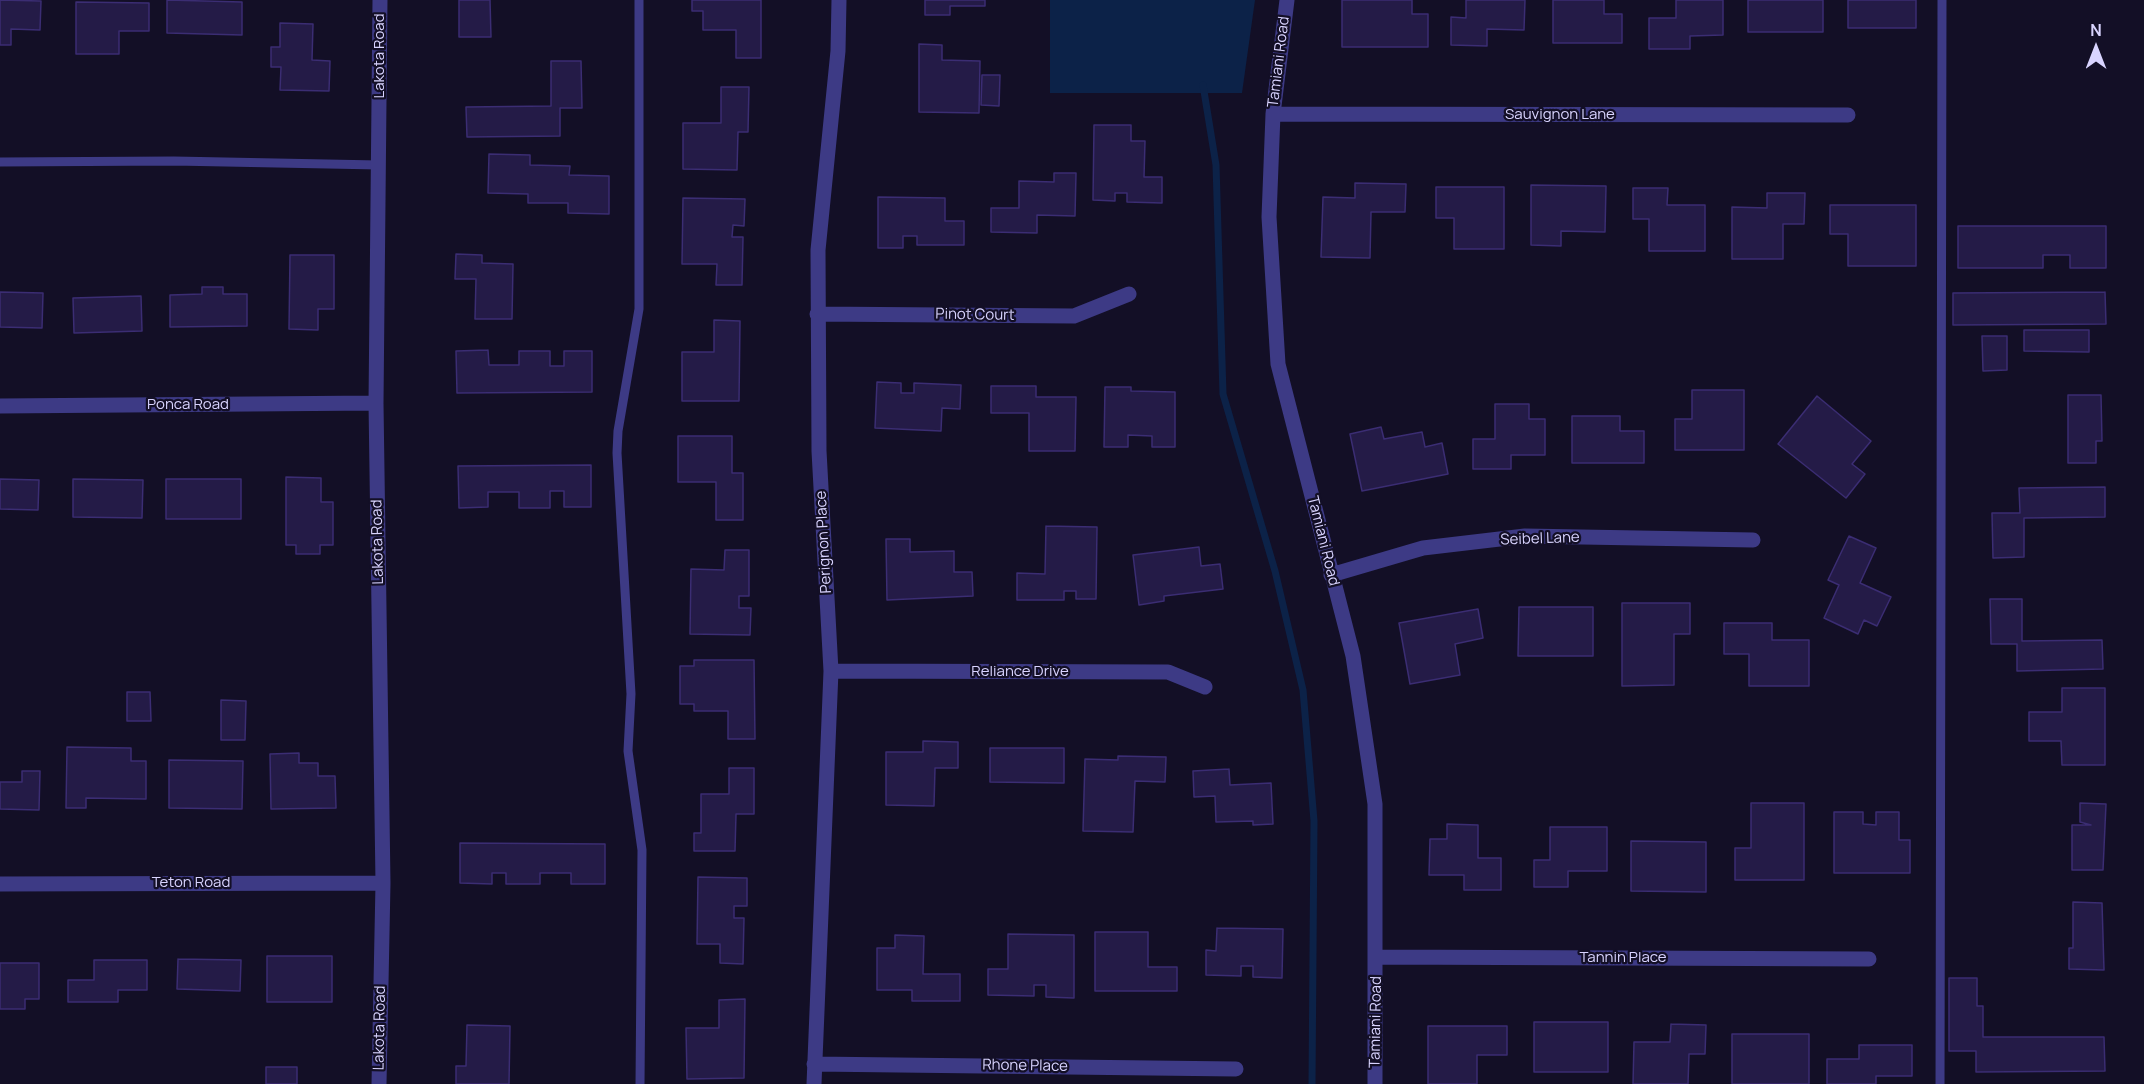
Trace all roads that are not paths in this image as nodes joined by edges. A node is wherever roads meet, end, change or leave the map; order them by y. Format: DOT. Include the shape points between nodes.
graph roads {
  1 [pos="380,0"];
  2 [pos="639,0"];
  3 [pos="839,0"];
  4 [pos="1287,0"];
  5 [pos="1942,0"];
  6 [pos="1273,114"];
  7 [pos="1848,115"];
  8 [pos="0,162"];
  9 [pos="379,165"];
  10 [pos="1129,294"];
  11 [pos="817,314"];
  12 [pos="376,404"];
  13 [pos="0,406"];
  14 [pos="1753,540"];
  15 [pos="1331,575"];
  16 [pos="831,671"];
  17 [pos="1205,687"];
  18 [pos="383,883"];
  19 [pos="0,884"];
  20 [pos="1377,957"];
  21 [pos="1869,959"];
  22 [pos="814,1064"];
  23 [pos="1236,1069"];
  24 [pos="379,1084"];
  25 [pos="640,1084"];
  26 [pos="814,1084"];
  27 [pos="1375,1084"];
  28 [pos="1940,1084"];
  1 -- 9 [label="street, Lakota Road"];
  2 -- 25 [label="lane" via="639,309 617,453 631,694 628,751 642,850"];
  3 -- 11 [label="street, Perignon Place" via="838,51 818,250"];
  4 -- 6 [label="street, Tamiani Road"];
  5 -- 28 [label="lane"];
  6 -- 7 [label="street, Sauvignon Lane"];
  6 -- 15 [label="street, Tamiani Road" via="1269,217 1278,364"];
  8 -- 9 [label="lane"];
  9 -- 12 [label="street, Lakota Road"];
  10 -- 11 [label="street, Pinot Court" via="1074,316"];
  11 -- 16 [label="street, Perignon Place" via="819,451"];
  12 -- 13 [label="street, Ponca Road"];
  12 -- 18 [label="street, Lakota Road"];
  14 -- 15 [label="street, Seibel Lane" via="1524,536 1423,548"];
  15 -- 20 [label="street, Tamiani Road" via="1353,656 1375,804"];
  16 -- 17 [label="street, Reliance Drive" via="1168,672"];
  16 -- 22 [label="street, Perignon Place"];
  18 -- 19 [label="street, Teton Road"];
  18 -- 24 [label="street, Lakota Road"];
  20 -- 21 [label="street, Tannin Place"];
  20 -- 27 [label="street, Tamiani Road"];
  22 -- 23 [label="street, Rhone Place"];
  22 -- 26 [label="street, Perignon Place"];
}
